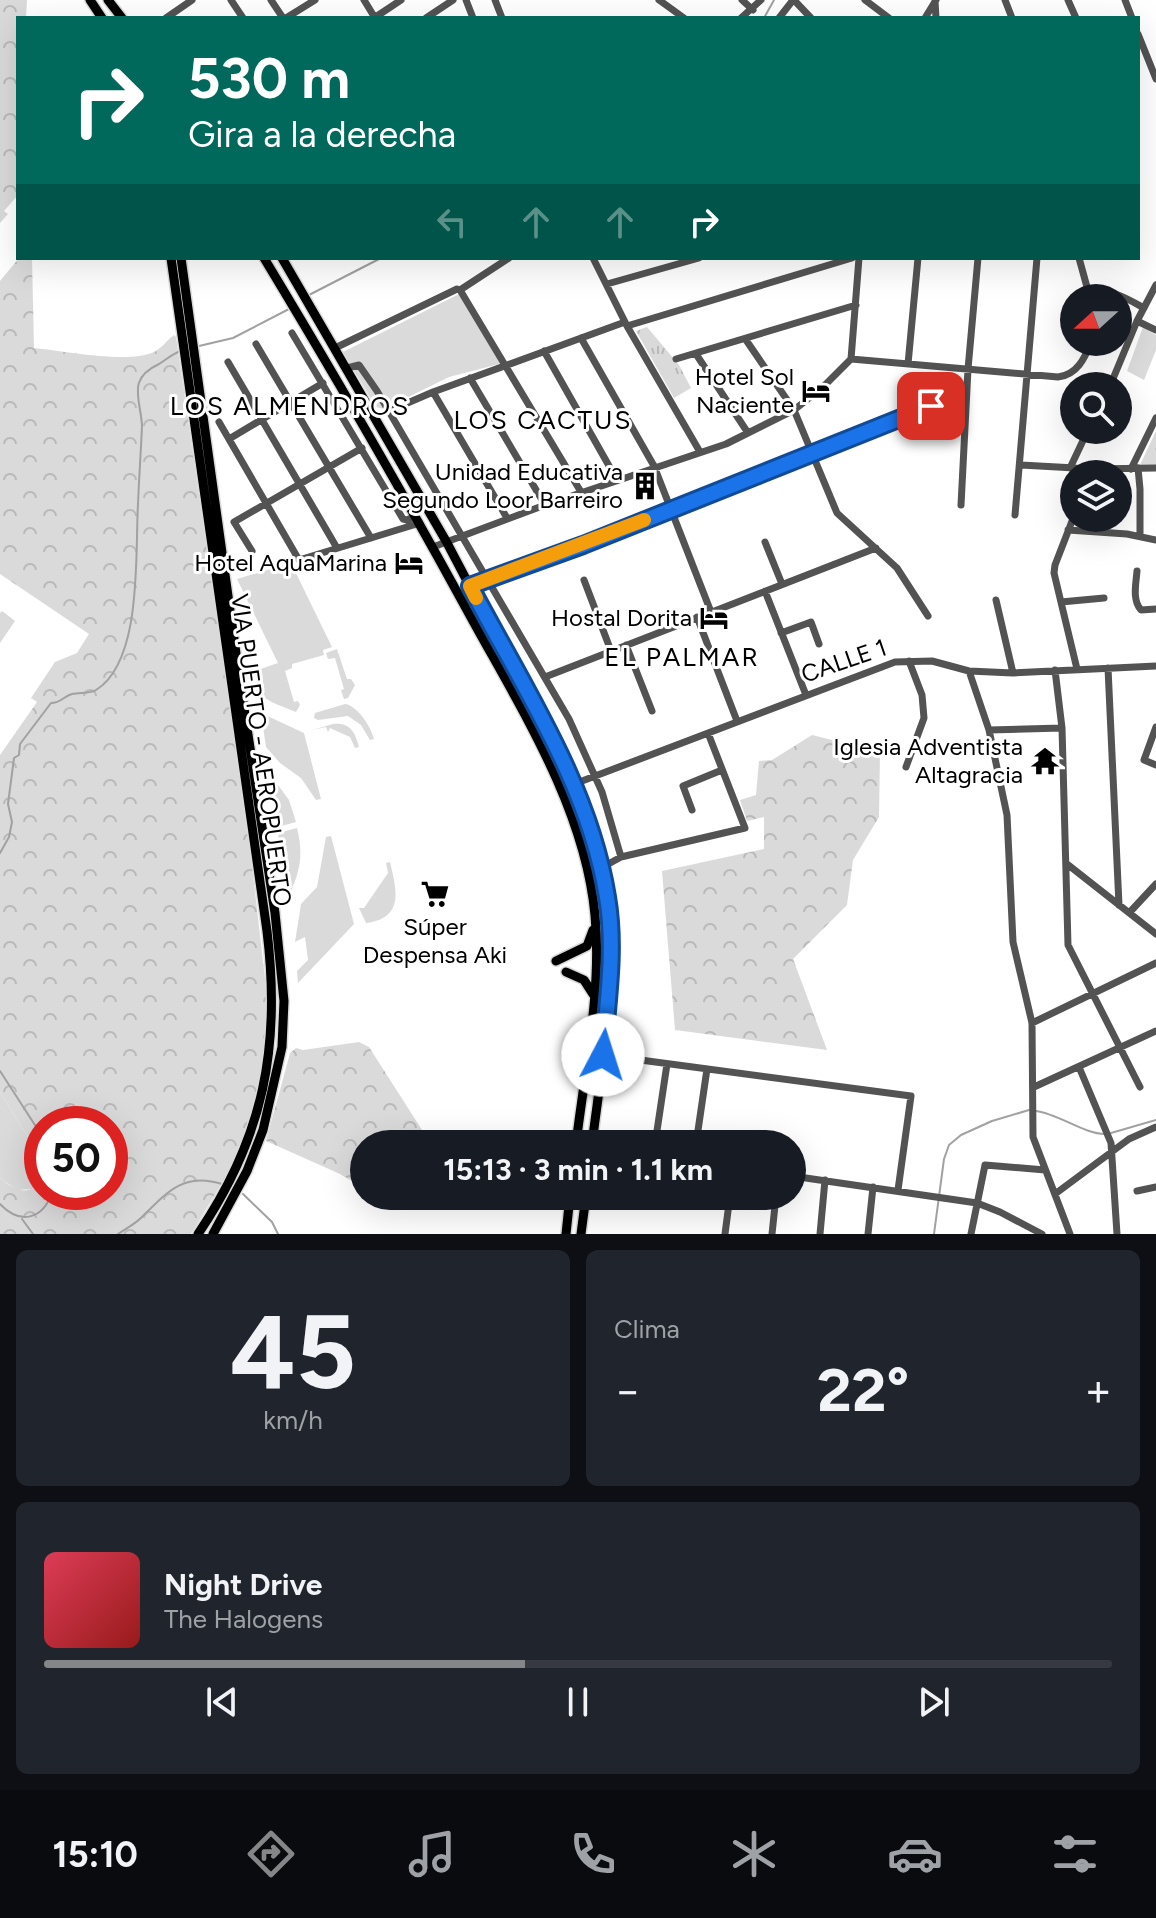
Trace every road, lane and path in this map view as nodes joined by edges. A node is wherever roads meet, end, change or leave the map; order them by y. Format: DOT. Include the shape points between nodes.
graph roads {
  1 [pos="108,0"];
  2 [pos="192,0"];
  3 [pos="315,0"];
  4 [pos="401,0"];
  5 [pos="453,0"];
  6 [pos="659,0"];
  7 [pos="742,0"];
  8 [pos="761,0"];
  9 [pos="793,0"];
  10 [pos="865,0"];
  11 [pos="753,10"];
  12 [pos="120,16"];
  13 [pos="169,16"];
  14 [pos="287,16"];
  15 [pos="378,16"];
  16 [pos="429,16"];
  17 [pos="681,16"];
  18 [pos="744,16"];
  19 [pos="781,16"];
  20 [pos="809,16"];
  21 [pos="886,16"];
  22 [pos="1140,39"];
  23 [pos="1156,79"];
  24 [pos="171,260"];
  25 [pos="181,260"];
  26 [pos="265,260"];
  27 [pos="283,260"];
  28 [pos="506,260"];
  29 [pos="594,260"];
  30 [pos="692,260"];
  31 [pos="845,260"];
  32 [pos="859,260"];
  33 [pos="918,260"];
  34 [pos="978,260"];
  35 [pos="1037,260"];
  36 [pos="1080,260"];
  37 [pos="607,284"];
  38 [pos="1086,284"];
  39 [pos="1156,285"];
  40 [pos="460,290"];
  41 [pos="1132,303"];
  42 [pos="856,305"];
  43 [pos="1144,308"];
  44 [pos="1137,321"];
  45 [pos="626,324"];
  46 [pos="186,330"];
  47 [pos="1156,330"];
  48 [pos="292,333"];
  49 [pos="581,338"];
  50 [pos="746,340"];
  51 [pos="256,344"];
  52 [pos="335,348"];
  53 [pos="544,351"];
  54 [pos="696,354"];
  55 [pos="1084,356"];
  56 [pos="676,359"];
  57 [pos="851,359"];
  58 [pos="228,362"];
  59 [pos="908,364"];
  60 [pos="507,365"];
  61 [pos="347,368"];
  62 [pos="968,369"];
  63 [pos="191,371"];
  64 [pos="1116,372"];
  65 [pos="1028,374"];
  66 [pos="470,378"];
  67 [pos="323,383"];
  68 [pos="433,392"];
  69 [pos="290,402"];
  70 [pos="931,406"];
  71 [pos="794,410"];
  72 [pos="389,411"];
  73 [pos="1156,418"];
  74 [pos="261,419"];
  75 [pos="219,422"];
  76 [pos="748,433"];
  77 [pos="229,439"];
  78 [pos="362,448"];
  79 [pos="700,452"];
  80 [pos="813,453"];
  81 [pos="1021,465"];
  82 [pos="654,466"];
  83 [pos="330,467"];
  84 [pos="1060,467"];
  85 [pos="1134,468"];
  86 [pos="1156,468"];
  87 [pos="617,480"];
  88 [pos="300,484"];
  89 [pos="581,492"];
  90 [pos="266,504"];
  91 [pos="545,505"];
  92 [pos="961,505"];
  93 [pos="672,509"];
  94 [pos="1015,515"];
  95 [pos="507,518"];
  96 [pos="418,520"];
  97 [pos="1067,532"];
  98 [pos="1092,532"];
  99 [pos="462,535"];
  100 [pos="1140,536"];
  101 [pos="371,538"];
  102 [pos="1156,540"];
  103 [pos="446,541"];
  104 [pos="765,542"];
  105 [pos="433,547"];
  106 [pos="337,548"];
  107 [pos="876,548"];
  108 [pos="252,551"];
  109 [pos="1137,571"];
  110 [pos="487,580"];
  111 [pos="584,580"];
  112 [pos="782,584"];
  113 [pos="470,586"];
  114 [pos="765,591"];
  115 [pos="1104,598"];
  116 [pos="996,600"];
  117 [pos="1061,602"];
  118 [pos="1156,609"];
  119 [pos="711,612"];
  120 [pos="928,616"];
  121 [pos="697,617"];
  122 [pos="781,633"];
  123 [pos="819,644"];
  124 [pos="626,645"];
  125 [pos="611,651"];
  126 [pos="909,661"];
  127 [pos="1156,666"];
  128 [pos="1108,668"];
  129 [pos="1077,669"];
  130 [pos="1055,670"];
  131 [pos="969,671"];
  132 [pos="1013,673"];
  133 [pos="545,677"];
  134 [pos="806,695"];
  135 [pos="652,711"];
  136 [pos="737,721"];
  137 [pos="1156,727"];
  138 [pos="1062,728"];
  139 [pos="989,730"];
  140 [pos="708,733"];
  141 [pos="1156,765"];
  142 [pos="906,767"];
  143 [pos="722,770"];
  144 [pos="595,776"];
  145 [pos="574,784"];
  146 [pos="561,789"];
  147 [pos="692,810"];
  148 [pos="621,857"];
  149 [pos="1067,864"];
  150 [pos="601,868"];
  151 [pos="1156,884"];
  152 [pos="1119,905"];
  153 [pos="1129,913"];
  154 [pos="595,915"];
  155 [pos="1156,934"];
  156 [pos="556,961"];
  157 [pos="1156,963"];
  158 [pos="566,972"];
  159 [pos="1095,994"];
  160 [pos="594,998"];
  161 [pos="1032,1023"];
  162 [pos="1156,1031"];
  163 [pos="1122,1047"];
  164 [pos="603,1055"];
  165 [pos="667,1064"];
  166 [pos="1079,1067"];
  167 [pos="707,1069"];
  168 [pos="1034,1087"];
  169 [pos="1140,1087"];
  170 [pos="1155,1129"];
  171 [pos="578,1130"];
  172 [pos="594,1130"];
  173 [pos="657,1130"];
  174 [pos="698,1130"];
  175 [pos="1112,1152"];
  176 [pos="1045,1170"];
  177 [pos="806,1178"];
  178 [pos="825,1180"];
  179 [pos="873,1187"];
  180 [pos="1156,1187"];
  181 [pos="898,1190"];
  182 [pos="1137,1191"];
  183 [pos="1055,1194"];
  184 [pos="977,1203"];
  185 [pos="569,1210"];
  186 [pos="584,1210"];
  187 [pos="728,1210"];
  188 [pos="775,1210"];
  189 [pos="198,1234"];
  190 [pos="213,1234"];
  191 [pos="566,1234"];
  192 [pos="581,1234"];
  193 [pos="725,1234"];
  194 [pos="772,1234"];
  195 [pos="820,1234"];
  196 [pos="868,1234"];
  197 [pos="971,1234"];
  198 [pos="1042,1234"];
  199 [pos="1070,1234"];
  200 [pos="1117,1234"];
  1 -- 12 [label="main road"];
  2 -- 13 [label="street"];
  3 -- 14 [label="street"];
  4 -- 15 [label="street"];
  5 -- 16 [label="street"];
  6 -- 17 [label="street"];
  7 -- 11 [label="street"];
  8 -- 11 [label="street"];
  9 -- 19 [label="street"];
  9 -- 20 [label="street"];
  10 -- 21 [label="street"];
  11 -- 18 [label="street"];
  22 -- 23 [label="street"];
  24 -- 46 [label="main road, VIA PUERTO - AEROPUERTO"];
  25 -- 46 [label="main road, VIA PUERTO - AEROPUERTO"];
  26 -- 96 [label="main road"];
  27 -- 52 [label="main road"];
  28 -- 40 [label="street"];
  29 -- 37 [label="street"];
  30 -- 37 [label="street"];
  31 -- 45 [label="street"];
  32 -- 42 [label="street"];
  33 -- 59 [label="street"];
  34 -- 62 [label="street"];
  35 -- 65 [label="street"];
  36 -- 38 [label="street"];
  37 -- 45 [label="street"];
  39 -- 43 [label="street"];
  40 -- 52 [label="street"];
  40 -- 60 [label="street"];
  41 -- 43 [label="street"];
  42 -- 50 [label="street"];
  42 -- 57 [label="street"];
  43 -- 44 [label="street"];
  44 -- 47 [label="street"];
  44 -- 64 [label="street"];
  45 -- 49 [label="street"];
  45 -- 79 [label="street"];
  46 -- 63 [label="main road, VIA PUERTO - AEROPUERTO"];
  48 -- 67 [label="street"];
  49 -- 53 [label="street"];
  49 -- 82 [label="street"];
  50 -- 54 [label="street"];
  50 -- 71 [label="street"];
  51 -- 69 [label="street"];
  52 -- 61 [label="main road"];
  53 -- 60 [label="street"];
  53 -- 87 [label="street"];
  54 -- 56 [label="street"];
  54 -- 76 [label="street"];
  55 -- 65 [label="street" via="1068,376"];
  57 -- 59 [label="street"];
  57 -- 71 [label="street"];
  58 -- 74 [label="street"];
  59 -- 62 [label="street"];
  60 -- 66 [label="street"];
  60 -- 89 [label="street"];
  61 -- 72 [label="street" via="362,368"];
  61 -- 103 [label="main road"];
  62 -- 65 [label="street"];
  62 -- 92 [label="street"];
  63 -- 189 [label="main road, VIA PUERTO - AEROPUERTO" via="273,997 269,1057 253,1128 226,1189"];
  63 -- 190 [label="main road, VIA PUERTO - AEROPUERTO" via="284,1001 282,1047 263,1130"];
  65 -- 81 [label="street"];
  66 -- 68 [label="street"];
  66 -- 91 [label="street"];
  67 -- 69 [label="street"];
  67 -- 78 [label="street"];
  68 -- 72 [label="street"];
  68 -- 95 [label="street"];
  69 -- 74 [label="street"];
  69 -- 83 [label="street"];
  70 -- 80 [label="street"];
  71 -- 76 [label="street"];
  71 -- 80 [label="street"];
  72 -- 99 [label="street"];
  73 -- 85 [label="street"];
  74 -- 77 [label="street"];
  74 -- 88 [label="street"];
  75 -- 77 [label="street"];
  76 -- 79 [label="street"];
  77 -- 90 [label="street"];
  78 -- 83 [label="street"];
  78 -- 96 [label="street" via="403,519"];
  79 -- 82 [label="street"];
  80 -- 93 [label="street"];
  80 -- 107 [label="street" via="837,513"];
  81 -- 84 [label="street"];
  81 -- 94 [label="street"];
  82 -- 87 [label="street"];
  82 -- 93 [label="street"];
  83 -- 88 [label="street"];
  83 -- 101 [label="street"];
  85 -- 86 [label="street"];
  85 -- 100 [label="street" via="1140,489"];
  87 -- 89 [label="street"];
  88 -- 90 [label="street"];
  88 -- 106 [label="street"];
  89 -- 91 [label="street"];
  90 -- 106 [label="street" via="299,560"];
  90 -- 108 [label="street" via="234,522"];
  91 -- 95 [label="street"];
  93 -- 110 [label="street"];
  93 -- 119 [label="street"];
  95 -- 99 [label="street"];
  96 -- 101 [label="street"];
  96 -- 105 [label="main road"];
  97 -- 117 [label="street" via="1055,565"];
  98 -- 100 [label="street"];
  99 -- 103 [label="street"];
  99 -- 110 [label="street"];
  100 -- 102 [label="street"];
  101 -- 106 [label="street"];
  103 -- 105 [label="street"];
  103 -- 113 [label="main road"];
  104 -- 112 [label="street"];
  105 -- 146 [label="main road"];
  107 -- 112 [label="street"];
  107 -- 120 [label="street" via="897,568"];
  109 -- 118 [label="street" via="1138,608"];
  110 -- 113 [label="street"];
  110 -- 133 [label="street"];
  111 -- 125 [label="street"];
  112 -- 114 [label="street"];
  113 -- 145 [label="main road"];
  114 -- 119 [label="street"];
  114 -- 122 [label="street"];
  115 -- 117 [label="street"];
  116 -- 132 [label="street"];
  117 -- 129 [label="street"];
  119 -- 121 [label="street"];
  121 -- 124 [label="street"];
  121 -- 136 [label="street"];
  122 -- 123 [label="street" via="811,622"];
  122 -- 134 [label="street"];
  124 -- 125 [label="street"];
  124 -- 135 [label="street"];
  125 -- 133 [label="street"];
  126 -- 131 [label="street, CALLE 1"];
  126 -- 134 [label="street, CALLE 1"];
  126 -- 142 [label="street" via="924,718"];
  127 -- 128 [label="street, CALLE 1"];
  128 -- 129 [label="street, CALLE 1"];
  128 -- 152 [label="street"];
  129 -- 130 [label="street, CALLE 1"];
  130 -- 132 [label="street, CALLE 1"];
  130 -- 138 [label="street"];
  131 -- 132 [label="street, CALLE 1"];
  131 -- 139 [label="street"];
  133 -- 144 [label="street"];
  134 -- 136 [label="street, CALLE 1"];
  136 -- 140 [label="street, CALLE 1"];
  137 -- 141 [label="street" via="1144,760"];
  138 -- 139 [label="street"];
  138 -- 149 [label="street"];
  139 -- 161 [label="street" via="1007,815 1013,942"];
  140 -- 143 [label="street"];
  140 -- 144 [label="street, CALLE 1"];
  143 -- 147 [label="street" via="683,786"];
  143 -- 148 [label="street" via="745,828"];
  144 -- 145 [label="street, CALLE 1"];
  144 -- 148 [label="street"];
  145 -- 146 [label="street, CALLE 1"];
  145 -- 150 [label="main road"];
  146 -- 154 [label="main road" via="578,831"];
  148 -- 150 [label="street"];
  149 -- 152 [label="street"];
  149 -- 159 [label="street" via="1068,945"];
  150 -- 164 [label="main road" via="610,934"];
  151 -- 153 [label="street"];
  152 -- 153 [label="street"];
  153 -- 155 [label="street"];
  154 -- 156 [label="main road" via="587,946"];
  154 -- 160 [label="main road"];
  157 -- 159 [label="street"];
  158 -- 160 [label="main road" via="589,984"];
  159 -- 161 [label="street"];
  159 -- 163 [label="street"];
  160 -- 171 [label="main road"];
  161 -- 168 [label="street"];
  162 -- 163 [label="street"];
  163 -- 166 [label="street"];
  163 -- 169 [label="street"];
  164 -- 165 [label="street"];
  164 -- 172 [label="main road"];
  165 -- 167 [label="street"];
  165 -- 173 [label="street"];
  166 -- 168 [label="street"];
  166 -- 175 [label="street"];
  167 -- 174 [label="street"];
  167 -- 181 [label="street" via="911,1096"];
  168 -- 176 [label="street" via="1033,1137"];
  170 -- 175 [label="street"];
  175 -- 183 [label="street"];
  175 -- 200 [label="street"];
  176 -- 183 [label="street"];
  176 -- 184 [label="street" via="985,1165"];
  177 -- 178 [label="street"];
  178 -- 179 [label="street"];
  178 -- 195 [label="street"];
  179 -- 181 [label="street"];
  179 -- 196 [label="street"];
  180 -- 182 [label="street"];
  181 -- 184 [label="street"];
  183 -- 199 [label="street"];
  184 -- 197 [label="street"];
  184 -- 198 [label="street"];
  185 -- 191 [label="main road"];
  186 -- 192 [label="main road"];
  187 -- 193 [label="street"];
  188 -- 194 [label="street"];
}
